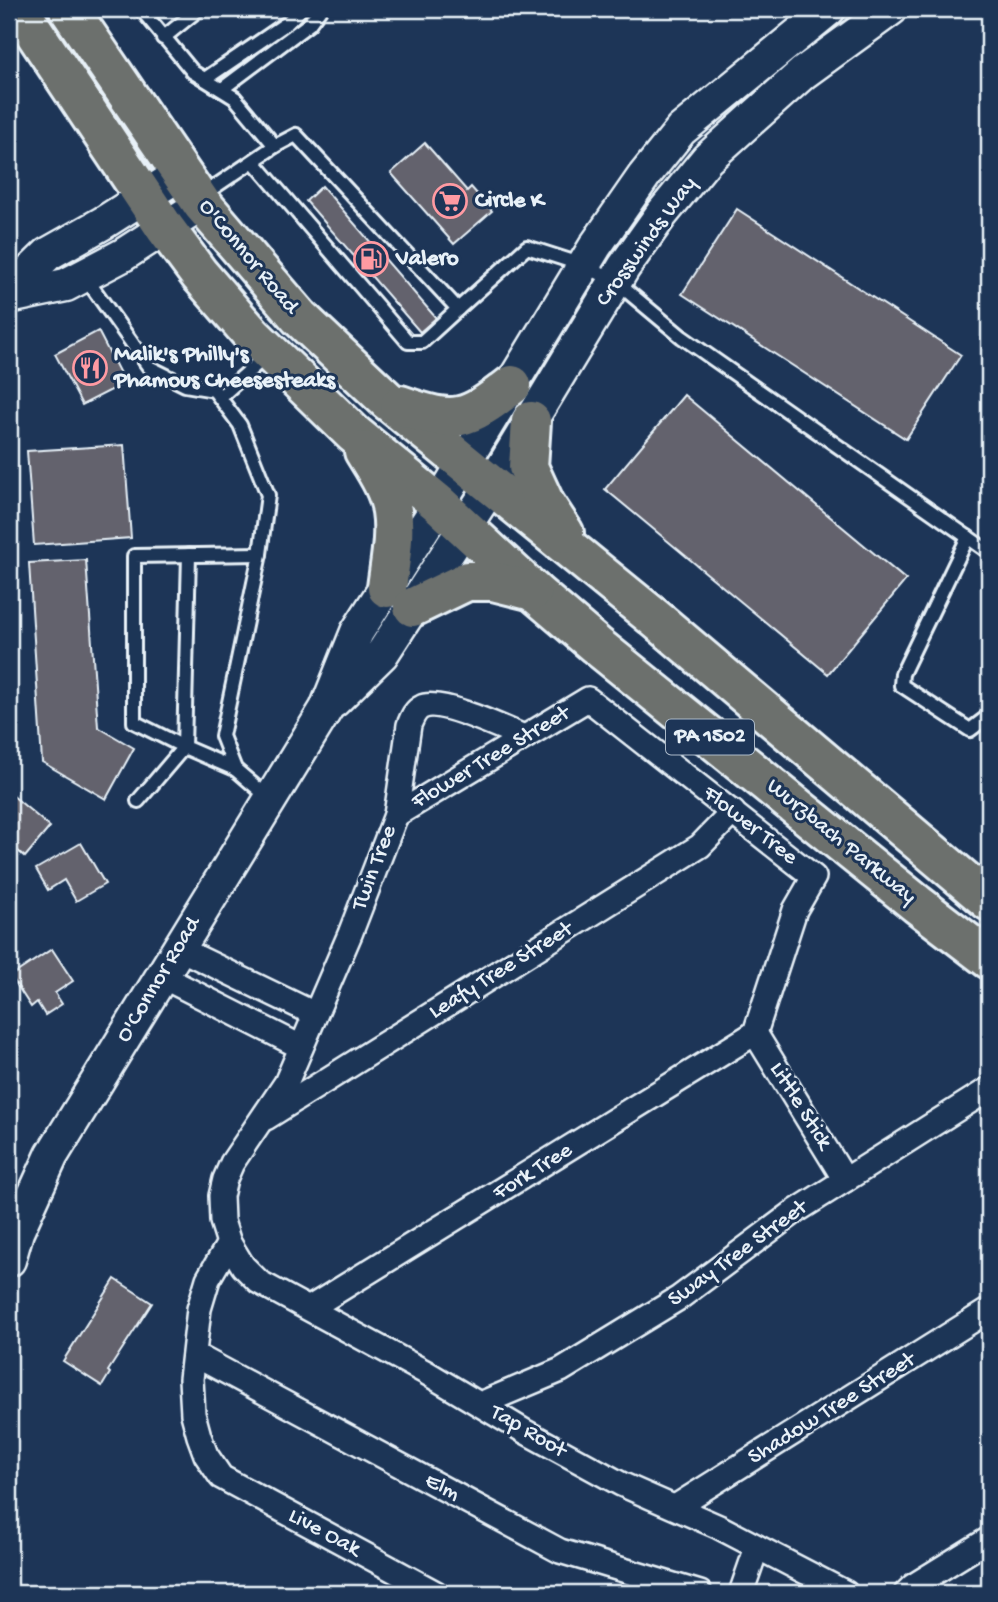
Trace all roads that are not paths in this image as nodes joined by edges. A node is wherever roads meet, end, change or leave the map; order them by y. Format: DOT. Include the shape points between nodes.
graph roads {
  1 [pos="19,9"];
  2 [pos="69,9"];
  3 [pos="141,9"];
  4 [pos="199,9"];
  5 [pos="301,9"];
  6 [pos="320,9"];
  7 [pos="829,9"];
  8 [pos="835,9"];
  9 [pos="891,9"];
  10 [pos="854,35"];
  11 [pos="163,38"];
  12 [pos="205,79"];
  13 [pos="222,89"];
  14 [pos="275,146"];
  15 [pos="254,162"];
  16 [pos="193,192"];
  17 [pos="155,213"];
  18 [pos="583,265"];
  19 [pos="84,275"];
  20 [pos="615,282"];
  21 [pos="9,295"];
  22 [pos="458,309"];
  23 [pos="270,353"];
  24 [pos="512,385"];
  25 [pos="220,397"];
  26 [pos="387,400"];
  27 [pos="531,421"];
  28 [pos="354,434"];
  29 [pos="478,474"];
  30 [pos="451,516"];
  31 [pos="968,537"];
  32 [pos="989,552"];
  33 [pos="260,554"];
  34 [pos="189,555"];
  35 [pos="579,556"];
  36 [pos="534,592"];
  37 [pos="400,598"];
  38 [pos="586,701"];
  39 [pos="989,712"];
  40 [pos="524,737"];
  41 [pos="184,747"];
  42 [pos="235,769"];
  43 [pos="270,799"];
  44 [pos="138,801"];
  45 [pos="733,811"];
  46 [pos="396,815"];
  47 [pos="989,901"];
  48 [pos="178,948"];
  49 [pos="989,959"];
  50 [pos="161,976"];
  51 [pos="314,1014"];
  52 [pos="755,1033"];
  53 [pos="301,1046"];
  54 [pos="989,1089"];
  55 [pos="260,1122"];
  56 [pos="845,1180"];
  57 [pos="229,1243"];
  58 [pos="9,1260"];
  59 [pos="310,1308"];
  60 [pos="989,1310"];
  61 [pos="195,1354"];
  62 [pos="480,1404"];
  63 [pos="675,1507"];
  64 [pos="989,1539"];
  65 [pos="757,1547"];
  66 [pos="436,1593"];
  67 [pos="700,1593"];
  68 [pos="741,1593"];
  69 [pos="846,1593"];
  70 [pos="906,1593"];
  1 -- 17 [label="highway, O'Connor Road"];
  2 -- 16 [label="highway, O'Connor Road"];
  3 -- 11 [label="lane"];
  4 -- 11 [label="lane"];
  5 -- 12 [label="lane"];
  6 -- 13 [label="lane" via="309,24"];
  7 -- 18 [label="main road, Crosswinds Way" via="681,130"];
  8 -- 10 [label="main road"];
  9 -- 10 [label="main road, Crosswinds Way"];
  10 -- 20 [label="main road, Crosswinds Way" via="803,73 707,159"];
  11 -- 12 [label="lane"];
  12 -- 13 [label="lane"];
  13 -- 14 [label="lane" via="236,98"];
  14 -- 15 [label="lane"];
  14 -- 22 [label="lane" via="296,135"];
  15 -- 16 [label="lane"];
  15 -- 22 [label="lane" via="408,342 422,342"];
  16 -- 17 [label="main road"];
  16 -- 26 [label="highway, O'Connor Road" via="299,317"];
  17 -- 19 [label="main road" via="123,255"];
  17 -- 21 [label="main road" via="103,223 47,254"];
  17 -- 23 [label="highway, O'Connor Road" via="199,274"];
  18 -- 20 [label="lane"];
  18 -- 22 [label="lane" via="527,247"];
  18 -- 24 [label="main road, Crosswinds Way"];
  19 -- 21 [label="main road" via="66,285"];
  19 -- 25 [label="lane" via="149,367 185,385 214,390"];
  20 -- 27 [label="main road, Crosswinds Way"];
  20 -- 31 [label="lane" via="682,337"];
  23 -- 25 [label="lane"];
  23 -- 28 [label="highway, O'Connor Road"];
  24 -- 26 [label="highway" via="486,405 456,419"];
  24 -- 29 [label="main road, Crosswinds Way"];
  25 -- 33 [label="lane" via="240,425 268,495"];
  26 -- 29 [label="highway, O'Connor Road"];
  27 -- 29 [label="main road, Crosswinds Way"];
  27 -- 35 [label="highway" via="528,467 545,504"];
  28 -- 30 [label="highway, O'Connor Road"];
  28 -- 37 [label="highway" via="383,482 392,510"];
  29 -- 30 [label="main road, O'Connor Road"];
  29 -- 35 [label="highway, PA 1502"];
  30 -- 36 [label="highway, Wurzbach Parkway / PA 1502"];
  30 -- 37 [label="main road, O'Connor Road"];
  31 -- 32 [label="lane"];
  31 -- 39 [label="lane" via="902,674 901,685 970,730"];
  33 -- 34 [label="lane"];
  33 -- 42 [label="lane" via="222,736"];
  34 -- 41 [label="lane"];
  34 -- 41 [label="lane" via="134,556 134,722"];
  35 -- 47 [label="highway, PA 1502"];
  36 -- 37 [label="highway" via="493,581 467,581"];
  36 -- 49 [label="highway, Wurzbach Parkway / PA 1502"];
  37 -- 43 [label="main road, O'Connor Road" via="382,654 326,709"];
  38 -- 40 [label="street, Flower Tree Street"];
  38 -- 45 [label="street, Flower Tree"];
  40 -- 46 [label="street, Flower Tree Street"];
  40 -- 46 [label="street, Twin Tree" via="449,708 421,707 409,725"];
  41 -- 42 [label="lane"];
  41 -- 44 [label="lane"];
  42 -- 43 [label="lane"];
  43 -- 48 [label="main road, O'Connor Road"];
  45 -- 52 [label="street, Flower Tree" via="814,877 795,910"];
  45 -- 55 [label="street, Leafy Tree Street" via="700,846"];
  46 -- 51 [label="street, Twin Tree"];
  48 -- 50 [label="main road, O'Connor Road"];
  48 -- 51 [label="street"];
  50 -- 53 [label="street"];
  50 -- 58 [label="main road, O'Connor Road" via="52,1155"];
  51 -- 53 [label="street, Twin Tree"];
  52 -- 56 [label="street, Little Stick"];
  52 -- 59 [label="street, Fork Tree"];
  53 -- 55 [label="street, Twin Tree" via="286,1083"];
  54 -- 56 [label="street, Sway Tree Street"];
  55 -- 57 [label="street, Twin Tree" via="232,1163 223,1188 222,1221"];
  56 -- 62 [label="street, Sway Tree Street" via="679,1298 561,1370"];
  57 -- 59 [label="street, Tap Root" via="258,1282"];
  57 -- 61 [label="street" via="208,1279 199,1308"];
  59 -- 62 [label="street, Tap Root"];
  60 -- 63 [label="street, Shadow Tree Street"];
  61 -- 66 [label="street, Live Oak" via="191,1379 194,1414 199,1436 221,1477"];
  61 -- 67 [label="street, Elm" via="560,1551"];
  62 -- 63 [label="street, Tap Root" via="621,1484"];
  63 -- 65 [label="street, Tap Root"];
  64 -- 70 [label="street"];
  65 -- 68 [label="street"];
  65 -- 69 [label="street, Tap Root"];
}
